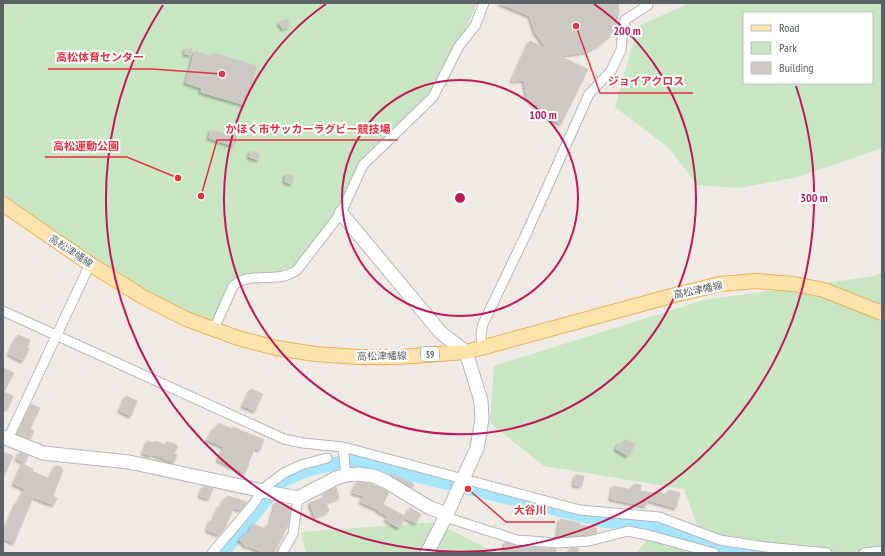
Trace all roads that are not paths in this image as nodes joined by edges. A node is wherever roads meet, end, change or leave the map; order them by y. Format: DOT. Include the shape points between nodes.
graph roads {
  1 [pos="484,3"];
  2 [pos="645,3"];
  3 [pos="3,204"];
  4 [pos="341,213"];
  5 [pos="90,264"];
  6 [pos="3,311"];
  7 [pos="882,313"];
  8 [pos="214,329"];
  9 [pos="57,336"];
  10 [pos="482,347"];
  11 [pos="466,352"];
  12 [pos="5,438"];
  13 [pos="343,449"];
  14 [pos="327,458"];
  15 [pos="345,471"];
  16 [pos="461,482"];
  17 [pos="268,492"];
  18 [pos="298,498"];
  19 [pos="446,516"];
  20 [pos="882,551"];
  21 [pos="212,553"];
  22 [pos="282,553"];
  23 [pos="427,553"];
  24 [pos="714,553"];
  25 [pos="827,553"];
  26 [pos="864,553"];
  1 -- 4 [label="street" via="475,26 459,46 433,97 363,164"];
  2 -- 10 [label="street" via="648,5 625,20 621,50 611,71 590,94 482,324"];
  3 -- 5 [label="main road, 高松津幡線 / 59"];
  4 -- 8 [label="street" via="297,270 290,275 237,282"];
  4 -- 11 [label="street" via="441,333"];
  5 -- 8 [label="main road, 高松津幡線 / 59" via="143,297 186,319"];
  5 -- 9 [label="street"];
  6 -- 9 [label="street"];
  7 -- 10 [label="main road, 高松津幡線 / 59" via="824,290 794,284 756,281 720,284"];
  8 -- 11 [label="main road, 高松津幡線 / 59" via="276,348 315,354 399,357"];
  9 -- 12 [label="street"];
  9 -- 13 [label="street" via="284,439"];
  10 -- 11 [label="main road, 高松津幡線 / 59"];
  11 -- 16 [label="street" via="481,401 482,419 477,448"];
  12 -- 17 [label="street" via="43,453 129,462"];
  13 -- 15 [label="street"];
  13 -- 16 [label="street"];
  14 -- 17 [label="street" via="284,473 264,488"];
  15 -- 18 [label="street"];
  15 -- 19 [label="street" via="374,476"];
  16 -- 19 [label="street"];
  16 -- 25 [label="street" via="580,510 659,517 720,540"];
  17 -- 18 [label="street"];
  17 -- 21 [label="street" via="252,506"];
  18 -- 22 [label="street" via="293,534"];
  19 -- 23 [label="street"];
  19 -- 24 [label="street" via="517,540 581,542 628,531"];
  20 -- 26 [label="street"];
}
